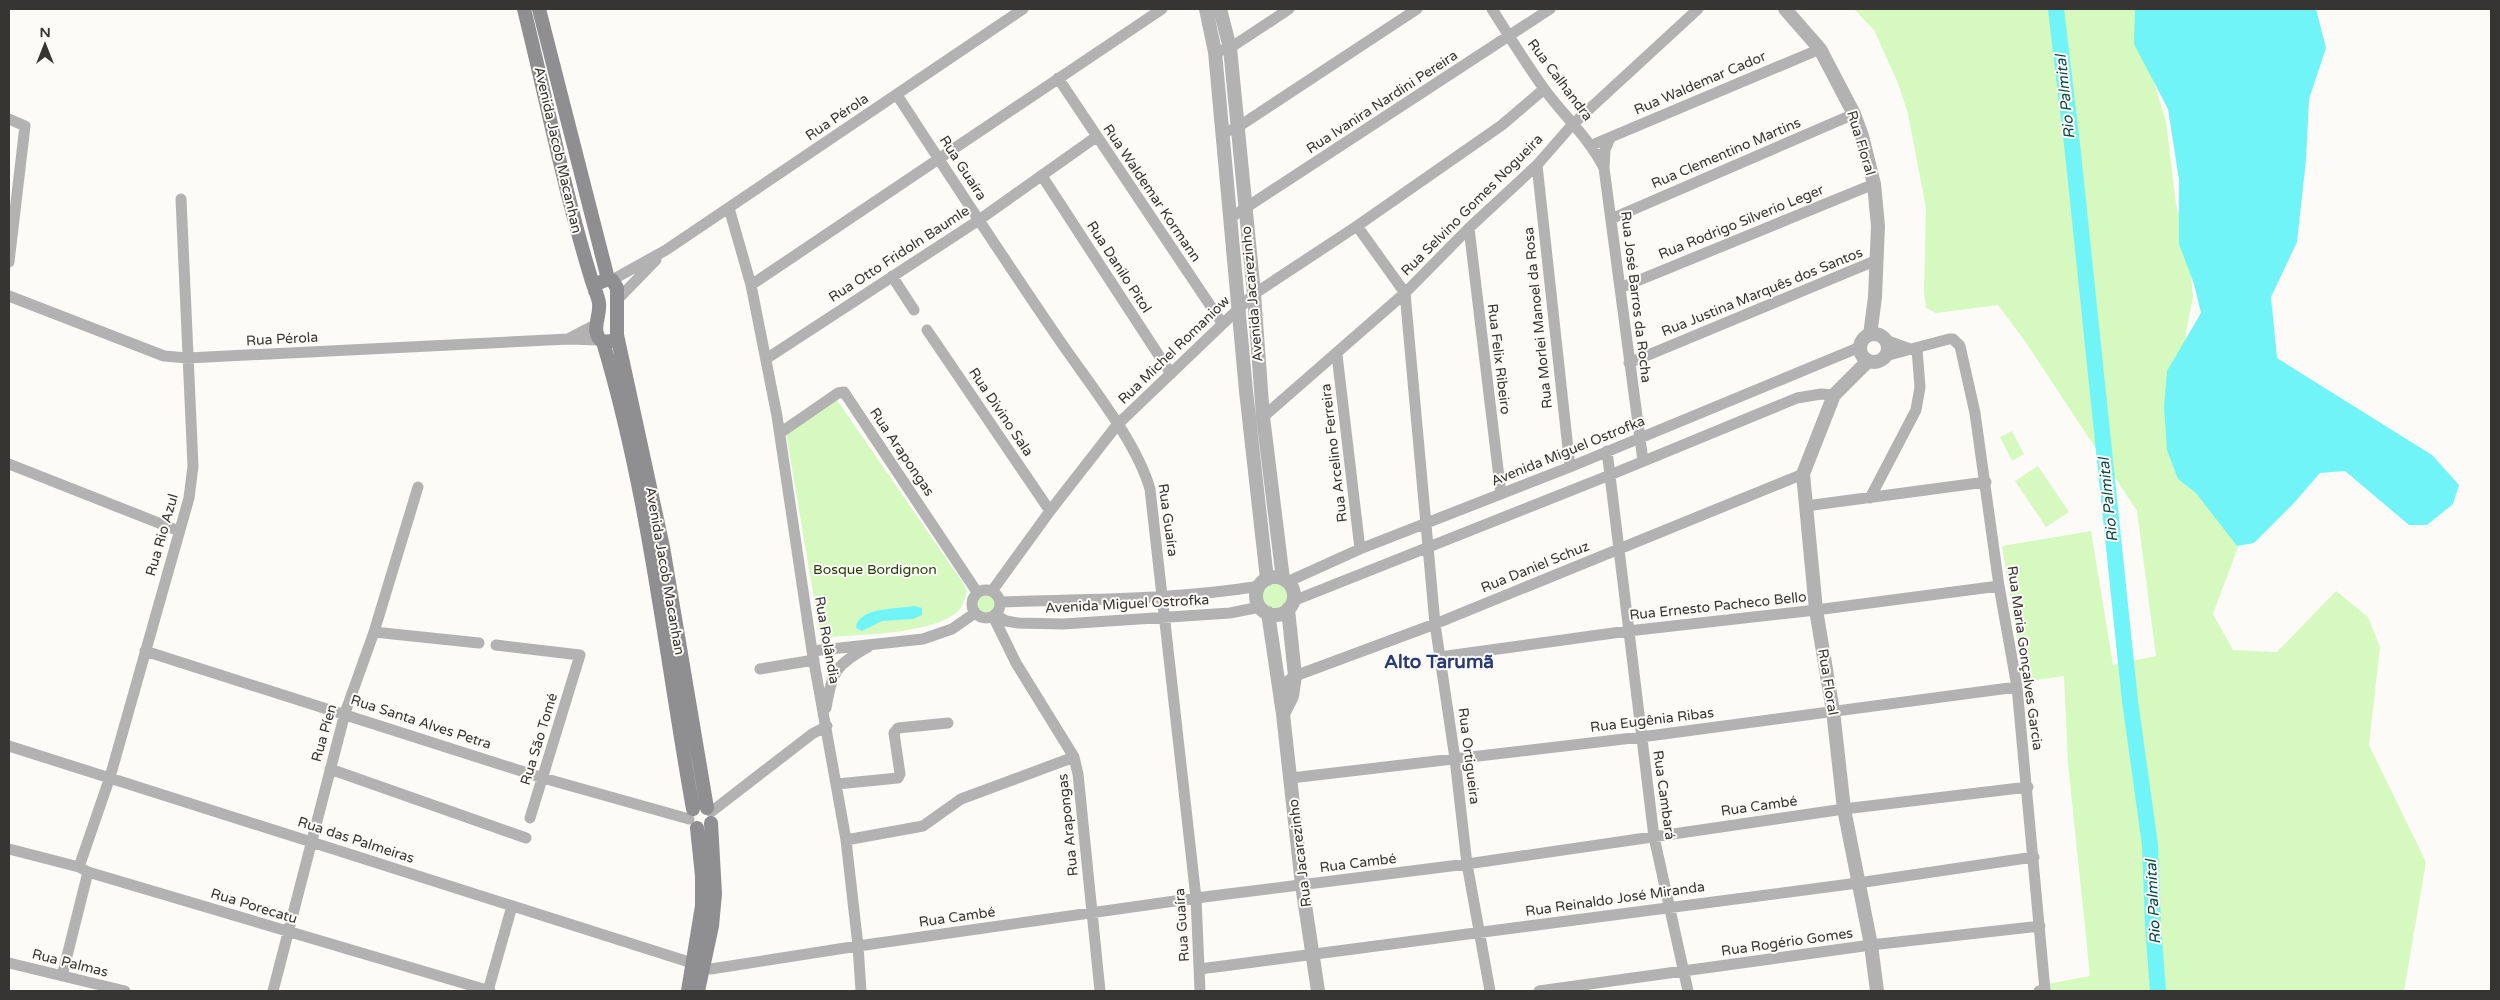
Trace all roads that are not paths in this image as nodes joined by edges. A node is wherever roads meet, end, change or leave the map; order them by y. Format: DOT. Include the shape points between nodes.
graph roads {
  1 [pos="524,9"];
  2 [pos="539,9"];
  3 [pos="1024,9"];
  4 [pos="1162,9"];
  5 [pos="1206,9"];
  6 [pos="1220,9"];
  7 [pos="1289,9"];
  8 [pos="1418,9"];
  9 [pos="1492,9"];
  10 [pos="1550,9"];
  11 [pos="1698,9"];
  12 [pos="1785,9"];
  13 [pos="1509,36"];
  14 [pos="1230,48"];
  15 [pos="1820,49"];
  16 [pos="1215,52"];
  17 [pos="1058,78"];
  18 [pos="1544,88"];
  19 [pos="897,95"];
  20 [pos="1854,114"];
  21 [pos="9,119"];
  22 [pos="1572,125"];
  23 [pos="1238,127"];
  24 [pos="1223,133"];
  25 [pos="1096,137"];
  26 [pos="1610,138"];
  27 [pos="1592,145"];
  28 [pos="939,159"];
  29 [pos="1537,166"];
  30 [pos="1604,168"];
  31 [pos="1042,176"];
  32 [pos="1874,184"];
  33 [pos="181,199"];
  34 [pos="728,208"];
  35 [pos="1245,210"];
  36 [pos="1230,218"];
  37 [pos="1611,219"];
  38 [pos="979,220"];
  39 [pos="1357,226"];
  40 [pos="1469,228"];
  41 [pos="666,250"];
  42 [pos="1878,260"];
  43 [pos="9,262"];
  44 [pos="892,276"];
  45 [pos="610,280"];
  46 [pos="750,285"];
  47 [pos="1620,288"];
  48 [pos="595,291"];
  49 [pos="1405,293"];
  50 [pos="1254,294"];
  51 [pos="9,296"];
  52 [pos="618,299"];
  53 [pos="1239,309"];
  54 [pos="914,310"];
  55 [pos="1222,324"];
  56 [pos="595,325"];
  57 [pos="927,330"];
  58 [pos="617,335"];
  59 [pos="1879,337"];
  60 [pos="568,339"];
  61 [pos="602,341"];
  62 [pos="1915,350"];
  63 [pos="1862,353"];
  64 [pos="1337,355"];
  65 [pos="1885,356"];
  66 [pos="188,358"];
  67 [pos="766,359"];
  68 [pos="1629,363"];
  69 [pos="1171,374"];
  70 [pos="1834,396"];
  71 [pos="1263,417"];
  72 [pos="1117,425"];
  73 [pos="780,433"];
  74 [pos="1638,439"];
  75 [pos="1607,451"];
  76 [pos="1643,461"];
  77 [pos="9,464"];
  78 [pos="1570,468"];
  79 [pos="1804,474"];
  80 [pos="1610,475"];
  81 [pos="1986,482"];
  82 [pos="418,487"];
  83 [pos="1501,494"];
  84 [pos="1870,498"];
  85 [pos="1806,506"];
  86 [pos="1050,511"];
  87 [pos="1426,524"];
  88 [pos="179,531"];
  89 [pos="1429,547"];
  90 [pos="1360,549"];
  91 [pos="1618,549"];
  92 [pos="1285,580"];
  93 [pos="1264,582"];
  94 [pos="1999,586"];
  95 [pos="992,591"];
  96 [pos="977,592"];
  97 [pos="1163,596"];
  98 [pos="1000,602"];
  99 [pos="1291,605"];
  100 [pos="1264,610"];
  101 [pos="1816,610"];
  102 [pos="975,614"];
  103 [pos="994,616"];
  104 [pos="1165,618"];
  105 [pos="1435,624"];
  106 [pos="1628,631"];
  107 [pos="374,632"];
  108 [pos="479,643"];
  109 [pos="496,645"];
  110 [pos="872,645"];
  111 [pos="144,651"];
  112 [pos="813,655"];
  113 [pos="1440,657"];
  114 [pos="760,669"];
  115 [pos="1295,676"];
  116 [pos="2017,687"];
  117 [pos="1279,688"];
  118 [pos="1833,712"];
  119 [pos="345,713"];
  120 [pos="824,714"];
  121 [pos="1283,714"];
  122 [pos="948,723"];
  123 [pos="827,726"];
  124 [pos="1641,737"];
  125 [pos="9,746"];
  126 [pos="1074,757"];
  127 [pos="1455,759"];
  128 [pos="330,769"];
  129 [pos="110,776"];
  130 [pos="543,778"];
  131 [pos="1291,778"];
  132 [pos="837,784"];
  133 [pos="2028,786"];
  134 [pos="1844,809"];
  135 [pos="710,814"];
  136 [pos="530,818"];
  137 [pos="693,819"];
  138 [pos="1654,837"];
  139 [pos="526,838"];
  140 [pos="846,840"];
  141 [pos="311,841"];
  142 [pos="9,849"];
  143 [pos="2034,857"];
  144 [pos="1467,864"];
  145 [pos="84,870"];
  146 [pos="1858,883"];
  147 [pos="1302,885"];
  148 [pos="1196,898"];
  149 [pos="512,906"];
  150 [pos="1670,907"];
  151 [pos="1092,914"];
  152 [pos="2040,926"];
  153 [pos="288,932"];
  154 [pos="1479,932"];
  155 [pos="1871,945"];
  156 [pos="858,946"];
  157 [pos="1313,956"];
  158 [pos="9,963"];
  159 [pos="698,966"];
  160 [pos="1200,969"];
  161 [pos="1684,972"];
  162 [pos="62,976"];
  163 [pos="125,991"];
  164 [pos="273,991"];
  165 [pos="489,991"];
  166 [pos="688,991"];
  167 [pos="698,991"];
  168 [pos="861,991"];
  169 [pos="1100,991"];
  170 [pos="1200,991"];
  171 [pos="1318,991"];
  172 [pos="1490,991"];
  173 [pos="1540,991"];
  174 [pos="1688,991"];
  175 [pos="1877,991"];
  176 [pos="2042,991"];
  1 -- 48 [label="main road, Avenida Jacob Macanhan" via="578,234"];
  2 -- 45 [label="main road, Avenida Jacob Macanhan"];
  3 -- 19 [label="street, Rua Pérola"];
  4 -- 17 [label="street"];
  5 -- 16 [label="street, Avenida Jacarezinho"];
  6 -- 14 [label="street, Avenida Jacarezinho"];
  7 -- 14 [label="street"];
  8 -- 23 [label="street"];
  9 -- 13 [label="street, Rua Calhandra"];
  10 -- 13 [label="street, Rua Ivanira Nardini Pereira"];
  11 -- 22 [label="street, Rua Selvino Gomes Nogueira"];
  12 -- 15 [label="street, Rua Floral"];
  13 -- 18 [label="street, Rua Calhandra"];
  13 -- 35 [label="street, Rua Ivanira Nardini Pereira"];
  14 -- 16 [label="street"];
  14 -- 23 [label="street, Avenida Jacarezinho"];
  15 -- 20 [label="street, Rua Floral"];
  15 -- 26 [label="street, Rua Waldemar Cador"];
  16 -- 24 [label="street, Avenida Jacarezinho"];
  17 -- 25 [label="street, Rua Waldemar Kormann"];
  17 -- 28 [label="street"];
  18 -- 22 [label="street, Rua Calhandra"];
  18 -- 39 [label="street, Rua Michel Romaniow" via="1502,125"];
  19 -- 28 [label="street, Rua Guaíra"];
  19 -- 34 [label="street, Rua Pérola"];
  20 -- 32 [label="street, Rua Floral"];
  20 -- 37 [label="street, Rua Clementino Martins"];
  21 -- 43 [label="street" via="25,126"];
  22 -- 27 [label="street, Rua Calhandra"];
  22 -- 29 [label="street, Rua Selvino Gomes Nogueira"];
  23 -- 24 [label="street"];
  23 -- 35 [label="street, Avenida Jacarezinho"];
  24 -- 36 [label="street, Avenida Jacarezinho"];
  25 -- 31 [label="street, Rua Otto Fridoln Baumle"];
  25 -- 55 [label="street, Rua Waldemar Kormann"];
  26 -- 27 [label="street, Rua Waldemar Cador"];
  26 -- 30 [label="street, Rua José Barros da Rocha" via="1605,150"];
  27 -- 30 [label="street, Rua Calhandra"];
  28 -- 38 [label="street, Rua Guaíra"];
  28 -- 46 [label="street"];
  29 -- 40 [label="street, Rua Selvino Gomes Nogueira"];
  29 -- 78 [label="street, Rua Morlei Manoel da Rosa"];
  30 -- 37 [label="street, Rua José Barros da Rocha"];
  31 -- 38 [label="street, Rua Otto Fridoln Baumle"];
  31 -- 69 [label="street, Rua Danilo Pitol"];
  32 -- 42 [label="street, Rua Floral"];
  32 -- 47 [label="street, Rua Rodrigo Silverio Leger"];
  33 -- 66 [label="street, Rua Rio Azul"];
  34 -- 41 [label="street, Rua Pérola"];
  34 -- 46 [label="street, Rua Rolândia"];
  35 -- 36 [label="street, Rua Ivanira Nardini Pereira"];
  35 -- 50 [label="street, Avenida Jacarezinho"];
  36 -- 53 [label="street, Avenida Jacarezinho"];
  37 -- 47 [label="street, Rua José Barros da Rocha"];
  38 -- 44 [label="street, Rua Otto Fridoln Baumle"];
  38 -- 72 [label="street, Rua Guaíra"];
  39 -- 49 [label="street"];
  39 -- 50 [label="street, Rua Michel Romaniow"];
  40 -- 49 [label="street, Rua Selvino Gomes Nogueira"];
  40 -- 83 [label="street, Rua Felix Ribeiro"];
  41 -- 45 [label="street, Rua Pérola"];
  41 -- 52 [label="street, Rua Pérola"];
  42 -- 59 [label="street, Rua Floral" via="1875,297"];
  42 -- 68 [label="street, Rua Justina Marquês dos Santos"];
  44 -- 54 [label="street"];
  44 -- 67 [label="street, Rua Otto Fridoln Baumle"];
  45 -- 48 [label="main road" via="596,284"];
  45 -- 52 [label="main road, Avenida Jacob Macanhan" via="617,288"];
  46 -- 67 [label="street, Rua Rolândia"];
  47 -- 68 [label="street, Rua José Barros da Rocha"];
  48 -- 56 [label="main road, Avenida Jacob Macanhan" via="599,306"];
  49 -- 64 [label="street, Rua Selvino Gomes Nogueira"];
  49 -- 87 [label="street, Rua Ortigueira"];
  50 -- 53 [label="street, Rua Michel Romaniow"];
  50 -- 71 [label="street, Avenida Jacarezinho"];
  51 -- 66 [label="street, Rua Pérola" via="164,356"];
  52 -- 58 [label="main road, Avenida Jacob Macanhan"];
  53 -- 55 [label="street, Rua Michel Romaniow"];
  53 -- 93 [label="street, Avenida Jacarezinho"];
  55 -- 69 [label="street, Rua Michel Romaniow"];
  56 -- 60 [label="street, Rua Pérola"];
  56 -- 61 [label="main road, Avenida Jacob Macanhan"];
  57 -- 86 [label="street, Rua Divino Sala"];
  58 -- 61 [label="main road" via="614,340"];
  58 -- 135 [label="main road, Avenida Jacob Macanhan" via="662,547"];
  59 -- 62 [label="street"];
  59 -- 63 [label="street" via="1863,339"];
  59 -- 65 [label="street" via="1888,348"];
  60 -- 61 [label="street, Rua Pérola"];
  60 -- 66 [label="street, Rua Pérola"];
  61 -- 137 [label="main road, Avenida Jacob Macanhan" via="631,447 647,525"];
  62 -- 65 [label="street"];
  62 -- 81 [label="street, Rua Maria Gonçalves Garcia" via="1949,339 1960,346"];
  62 -- 84 [label="street" via="1920,386 1916,410"];
  63 -- 65 [label="street" via="1878,361"];
  63 -- 70 [label="street, Rua Floral"];
  63 -- 74 [label="street, Avenida Miguel Ostrofka"];
  64 -- 71 [label="street, Rua Selvino Gomes Nogueira"];
  64 -- 90 [label="street, Rua Arcelino Ferreira"];
  66 -- 88 [label="street, Rua Rio Azul" via="193,466 189,498"];
  67 -- 73 [label="street, Rua Rolândia"];
  68 -- 74 [label="street, Rua José Barros da Rocha"];
  69 -- 72 [label="street, Rua Michel Romaniow"];
  70 -- 76 [label="street" via="1821,394 1797,398"];
  70 -- 79 [label="street, Rua Floral"];
  71 -- 92 [label="street, Avenida Jacarezinho"];
  72 -- 86 [label="street, Rua Michel Romaniow"];
  72 -- 97 [label="street, Rua Guaíra" via="1146,474"];
  73 -- 96 [label="street, Rua Arapongas" via="844,392"];
  73 -- 112 [label="street, Rua Rolândia"];
  74 -- 75 [label="street, Avenida Miguel Ostrofka"];
  74 -- 76 [label="street, Rua José Barros da Rocha"];
  75 -- 78 [label="street, Avenida Miguel Ostrofka"];
  75 -- 80 [label="street, Rua Cambará"];
  76 -- 80 [label="street"];
  77 -- 88 [label="street"];
  78 -- 83 [label="street, Avenida Miguel Ostrofka"];
  79 -- 85 [label="street, Rua Floral"];
  79 -- 91 [label="street, Rua Daniel Schuz"];
  80 -- 89 [label="street"];
  80 -- 91 [label="street, Rua Cambará"];
  81 -- 84 [label="street"];
  81 -- 94 [label="street, Rua Maria Gonçalves Garcia"];
  82 -- 107 [label="street, Rua Píen"];
  83 -- 87 [label="street, Avenida Miguel Ostrofka"];
  84 -- 85 [label="street"];
  85 -- 101 [label="street, Rua Floral"];
  86 -- 95 [label="street, Rua Michel Romaniow"];
  87 -- 89 [label="street, Rua Ortigueira"];
  87 -- 90 [label="street, Avenida Miguel Ostrofka"];
  88 -- 111 [label="street, Rua Rio Azul"];
  89 -- 99 [label="street"];
  89 -- 105 [label="street, Rua Ortigueira"];
  90 -- 92 [label="street, Avenida Miguel Ostrofka"];
  91 -- 105 [label="street, Rua Daniel Schuz"];
  91 -- 106 [label="street, Rua Cambará"];
  92 -- 93 [label="street"];
  92 -- 99 [label="street" via="1293,590"];
  93 -- 97 [label="street, Avenida Miguel Ostrofka"];
  93 -- 100 [label="street" via="1257,596"];
  94 -- 101 [label="street, Rua Ernesto Pacheco Bello"];
  94 -- 116 [label="street, Rua Maria Gonçalves Garcia"];
  95 -- 96 [label="street"];
  95 -- 98 [label="street"];
  96 -- 102 [label="street" via="971,602"];
  97 -- 98 [label="street, Avenida Miguel Ostrofka" via="1099,601"];
  97 -- 104 [label="street, Rua Guaíra"];
  98 -- 103 [label="street" via="1000,609"];
  99 -- 100 [label="street" via="1278,614"];
  99 -- 115 [label="street"];
  100 -- 104 [label="street, Avenida Miguel Ostrofka"];
  100 -- 117 [label="street, Rua Jacarezinho"];
  101 -- 106 [label="street, Rua Ernesto Pacheco Bello"];
  101 -- 118 [label="street, Rua Floral"];
  102 -- 103 [label="street" via="985,619"];
  102 -- 110 [label="street" via="952,629 923,638"];
  103 -- 104 [label="street, Avenida Miguel Ostrofka" via="1006,622 1036,624"];
  103 -- 126 [label="street, Rua Arapongas" via="1016,663"];
  104 -- 148 [label="street, Rua Guaíra"];
  105 -- 113 [label="street, Rua Ortigueira"];
  105 -- 115 [label="street, Rua Daniel Schuz"];
  106 -- 113 [label="street, Rua Ernesto Pacheco Bello"];
  106 -- 124 [label="street, Rua Cambará"];
  107 -- 108 [label="street"];
  107 -- 119 [label="street, Rua Píen"];
  109 -- 130 [label="street, Rua São Tomé" via="580,655"];
  110 -- 112 [label="street"];
  110 -- 120 [label="street" via="839,666 830,684"];
  111 -- 119 [label="street, Rua Santa Alves Petra"];
  111 -- 129 [label="street, Rua Rio Azul"];
  112 -- 114 [label="street"];
  112 -- 120 [label="street, Rua Rolândia"];
  113 -- 127 [label="street, Rua Ortigueira"];
  115 -- 117 [label="street, Rua Daniel Schuz"];
  115 -- 121 [label="street" via="1292,696"];
  116 -- 118 [label="street, Rua Eugênia Ribas"];
  116 -- 133 [label="street, Rua Maria Gonçalves Garcia"];
  117 -- 121 [label="street, Rua Jacarezinho"];
  118 -- 124 [label="street, Rua Eugênia Ribas"];
  118 -- 134 [label="street, Rua Floral"];
  119 -- 128 [label="street, Rua Píen"];
  119 -- 130 [label="street, Rua Santa Alves Petra"];
  120 -- 123 [label="street, Rua Rolândia"];
  121 -- 131 [label="street, Rua Jacarezinho"];
  122 -- 132 [label="street" via="898,728 894,733 898,778"];
  123 -- 132 [label="street, Rua Rolândia"];
  123 -- 135 [label="street" via="812,734"];
  124 -- 127 [label="street, Rua Eugênia Ribas"];
  124 -- 138 [label="street, Rua Cambará"];
  125 -- 129 [label="street, Rua das Palmeiras"];
  126 -- 140 [label="street" via="961,799 923,826"];
  126 -- 151 [label="street, Rua Arapongas"];
  127 -- 131 [label="street, Rua Eugênia Ribas"];
  127 -- 144 [label="street, Rua Ortigueira"];
  128 -- 139 [label="street"];
  128 -- 141 [label="street, Rua Píen"];
  129 -- 141 [label="street, Rua das Palmeiras"];
  129 -- 145 [label="street, Rua Rio Azul"];
  130 -- 136 [label="street, Rua São Tomé"];
  130 -- 137 [label="street, Rua Santa Alves Petra"];
  131 -- 147 [label="street, Rua Jacarezinho"];
  132 -- 140 [label="street, Rua Rolândia"];
  133 -- 134 [label="street, Rua Cambé"];
  133 -- 143 [label="street, Rua Maria Gonçalves Garcia"];
  134 -- 138 [label="street, Rua Cambé"];
  134 -- 146 [label="street, Rua Floral"];
  135 -- 137 [label="main road" via="700,806"];
  135 -- 137 [label="main road" via="706,828"];
  135 -- 159 [label="main road, Avenida Jacob Macanhan" via="715,894 712,926"];
  137 -- 159 [label="main road, Avenida Jacob Macanhan" via="702,876"];
  138 -- 144 [label="street, Rua Cambé"];
  138 -- 150 [label="street, Rua Cambará"];
  140 -- 156 [label="street, Rua Rolândia"];
  141 -- 149 [label="street, Rua das Palmeiras"];
  141 -- 153 [label="street, Rua Píen"];
  142 -- 145 [label="street, Rua Porecatu"];
  143 -- 146 [label="street, Rua Reinaldo José Miranda"];
  143 -- 152 [label="street, Rua Maria Gonçalves Garcia"];
  144 -- 147 [label="street, Rua Cambé"];
  144 -- 154 [label="street, Rua Ortigueira"];
  145 -- 153 [label="street, Rua Porecatu"];
  145 -- 162 [label="street, Rua Rio Azul"];
  146 -- 150 [label="street, Rua Reinaldo José Miranda"];
  146 -- 155 [label="street, Rua Floral"];
  147 -- 148 [label="street, Rua Cambé"];
  147 -- 157 [label="street, Rua Jacarezinho"];
  148 -- 151 [label="street, Rua Cambé"];
  148 -- 160 [label="street, Rua Guaíra"];
  149 -- 159 [label="street, Rua das Palmeiras"];
  149 -- 165 [label="street"];
  150 -- 154 [label="street, Rua Reinaldo José Miranda"];
  150 -- 161 [label="street, Rua Cambará"];
  151 -- 156 [label="street, Rua Cambé"];
  151 -- 169 [label="street, Rua Arapongas"];
  152 -- 155 [label="street, Rua Rogério Gomes"];
  152 -- 176 [label="street, Rua Maria Gonçalves Garcia"];
  153 -- 164 [label="street, Rua Píen"];
  153 -- 165 [label="street, Rua Porecatu"];
  154 -- 157 [label="street, Rua Reinaldo José Miranda"];
  154 -- 172 [label="street, Rua Ortigueira"];
  155 -- 161 [label="street, Rua Rogério Gomes"];
  155 -- 175 [label="street, Rua Floral"];
  156 -- 159 [label="street, Rua Cambé" via="711,969"];
  156 -- 168 [label="street, Rua Rolândia"];
  157 -- 160 [label="street, Rua Reinaldo José Miranda"];
  157 -- 171 [label="street, Rua Jacarezinho"];
  158 -- 162 [label="street, Rua Palmas"];
  159 -- 166 [label="main road, Avenida Jacob Macanhan"];
  159 -- 167 [label="main road, Avenida Jacob Macanhan"];
  160 -- 170 [label="street, Rua Guaíra"];
  161 -- 173 [label="street, Rua Rogério Gomes"];
  161 -- 174 [label="street, Rua Cambará"];
  162 -- 163 [label="street, Rua Palmas"];
}
